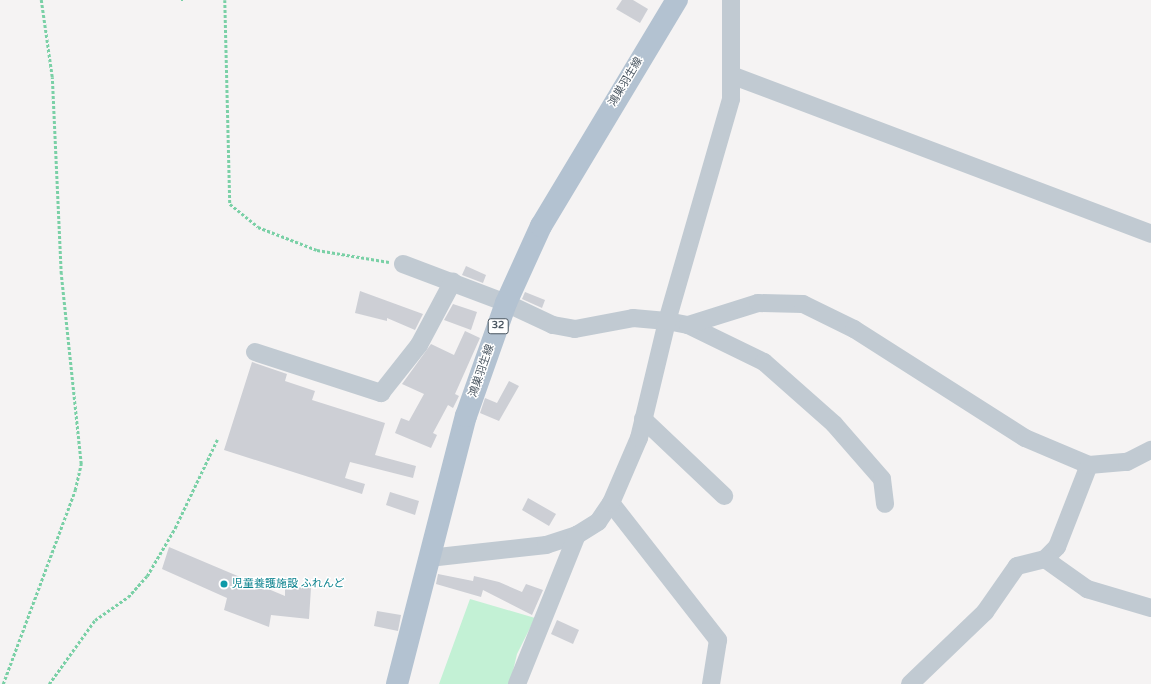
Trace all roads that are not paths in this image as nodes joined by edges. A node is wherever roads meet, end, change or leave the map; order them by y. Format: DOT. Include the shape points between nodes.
graph roads {
  1 [pos="677,0"];
  2 [pos="731,0"];
  3 [pos="731,75"];
  4 [pos="1151,234"];
  5 [pos="403,264"];
  6 [pos="453,281"];
  7 [pos="506,303"];
  8 [pos="667,321"];
  9 [pos="688,325"];
  10 [pos="255,352"];
  11 [pos="643,419"];
  12 [pos="1151,450"];
  13 [pos="1089,465"];
  14 [pos="724,496"];
  15 [pos="611,503"];
  16 [pos="884,504"];
  17 [pos="577,535"];
  18 [pos="429,558"];
  19 [pos="1045,559"];
  20 [pos="1151,608"];
  21 [pos="401,683"];
  22 [pos="517,684"];
  23 [pos="711,684"];
  24 [pos="910,684"];
  1 -- 7 [label="main road, 鴻巣羽生線 / 32" via="541,226"];
  2 -- 3 [label="street"];
  3 -- 4 [label="street"];
  3 -- 8 [label="street" via="731,99"];
  5 -- 6 [label="street"];
  6 -- 7 [label="street"];
  6 -- 10 [label="street" via="420,345 382,392"];
  7 -- 8 [label="street" via="553,325 575,329 634,318"];
  7 -- 18 [label="main road, 鴻巣羽生線 / 32" via="466,416"];
  8 -- 9 [label="street"];
  8 -- 11 [label="street"];
  9 -- 13 [label="street" via="758,303 803,304 854,329 1025,438"];
  9 -- 16 [label="street" via="764,362 834,424 882,479"];
  11 -- 14 [label="street"];
  11 -- 15 [label="street"];
  12 -- 13 [label="street" via="1127,462"];
  13 -- 19 [label="street" via="1057,547"];
  15 -- 17 [label="street" via="598,522"];
  15 -- 23 [label="street" via="718,640"];
  17 -- 18 [label="street" via="546,545"];
  17 -- 22 [label="street"];
  18 -- 21 [label="main road, 鴻巣羽生線 / 32"];
  19 -- 20 [label="street" via="1088,589"];
  19 -- 24 [label="street" via="1016,566 985,612"];
}
